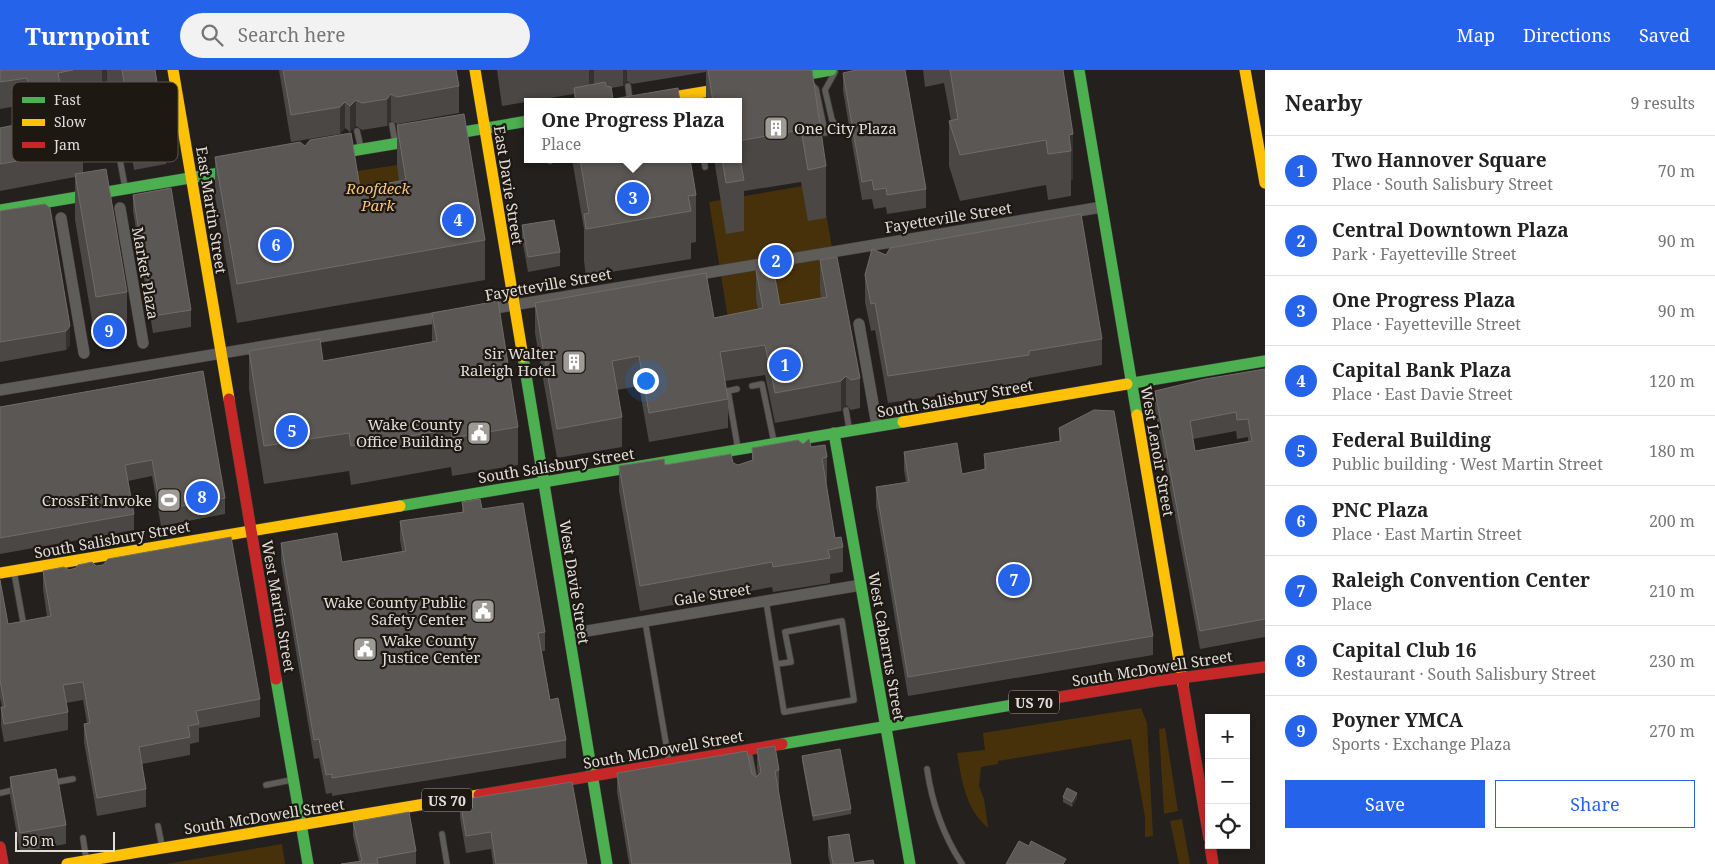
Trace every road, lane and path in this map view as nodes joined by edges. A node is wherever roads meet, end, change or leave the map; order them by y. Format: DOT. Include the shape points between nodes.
graph roads {
  1 [pos="474,70"];
  2 [pos="831,70"];
  3 [pos="836,70"];
  4 [pos="1079,70"];
  5 [pos="1246,70"];
  6 [pos="799,75"];
  7 [pos="781,76"];
  8 [pos="742,85"];
  9 [pos="628,86"];
  10 [pos="178,95"];
  11 [pos="630,98"];
  12 [pos="693,98"];
  13 [pos="524,122"];
  14 [pos="392,125"];
  15 [pos="484,128"];
  16 [pos="357,131"];
  17 [pos="840,132"];
  18 [pos="824,133"];
  19 [pos="396,144"];
  20 [pos="1262,146"];
  21 [pos="361,150"];
  22 [pos="320,156"];
  23 [pos="121,162"];
  24 [pos="705,163"];
  25 [pos="706,167"];
  26 [pos="253,168"];
  27 [pos="191,178"];
  28 [pos="1265,181"];
  29 [pos="126,189"];
  30 [pos="1102,207"];
  31 [pos="120,208"];
  32 [pos="0,210"];
  33 [pos="61,218"];
  34 [pos="514,305"];
  35 [pos="474,312"];
  36 [pos="455,315"];
  37 [pos="859,324"];
  38 [pos="143,343"];
  39 [pos="84,353"];
  40 [pos="220,354"];
  41 [pos="1265,361"];
  42 [pos="1132,383"];
  43 [pos="752,386"];
  44 [pos="737,389"];
  45 [pos="0,390"];
  46 [pos="846,410"];
  47 [pos="878,426"];
  48 [pos="849,431"];
  49 [pos="834,433"];
  50 [pos="774,444"];
  51 [pos="734,453"];
  52 [pos="543,482"];
  53 [pos="251,530"];
  54 [pos="14,571"];
  55 [pos="0,573"];
  56 [pos="861,585"];
  57 [pos="766,601"];
  58 [pos="645,621"];
  59 [pos="24,629"];
  60 [pos="568,634"];
  61 [pos="777,664"];
  62 [pos="1265,667"];
  63 [pos="1182,678"];
  64 [pos="886,727"];
  65 [pos="749,750"];
  66 [pos="670,763"];
  67 [pos="927,768"];
  68 [pos="592,776"];
  69 [pos="73,779"];
  70 [pos="293,780"];
  71 [pos="43,784"];
  72 [pos="266,785"];
  73 [pos="26,788"];
  74 [pos="756,791"];
  75 [pos="0,793"];
  76 [pos="1205,814"];
  77 [pos="301,825"];
  78 [pos="158,826"];
  79 [pos="442,834"];
  80 [pos="83,838"];
  81 [pos="0,847"];
  82 [pos="162,848"];
  83 [pos="1211,849"];
  84 [pos="86,860"];
  85 [pos="3,864"];
  86 [pos="66,864"];
  87 [pos="308,864"];
  88 [pos="447,864"];
  89 [pos="607,864"];
  90 [pos="910,864"];
  91 [pos="962,864"];
  92 [pos="1213,864"];
  1 -- 15 [label="main road, East Davie Street"];
  2 -- 6 [label="main road"];
  3 -- 17 [label="lane" via="825,90 832,120"];
  4 -- 30 [label="main road, West Lenoir Street"];
  5 -- 20 [label="main road"];
  6 -- 7 [label="main road"];
  6 -- 18 [label="lane" via="816,89"];
  8 -- 12 [label="main road"];
  9 -- 11 [label="lane"];
  10 -- 27 [label="main road, East Martin Street"];
  13 -- 15 [label="main road"];
  14 -- 19 [label="lane"];
  15 -- 19 [label="main road"];
  15 -- 34 [label="main road, East Davie Street"];
  16 -- 21 [label="lane"];
  19 -- 21 [label="main road"];
  20 -- 28 [label="main road"];
  21 -- 22 [label="main road" via="348,148"];
  23 -- 29 [label="lane"];
  24 -- 25 [label="lane"];
  26 -- 27 [label="main road"];
  27 -- 29 [label="main road"];
  27 -- 40 [label="main road, East Martin Street"];
  29 -- 32 [label="main road"];
  30 -- 34 [label="street, Fayetteville Street"];
  30 -- 42 [label="main road, West Lenoir Street"];
  31 -- 38 [label="street, Market Plaza"];
  33 -- 39 [label="street"];
  34 -- 35 [label="street, Fayetteville Street"];
  34 -- 52 [label="main road, West Davie Street"];
  36 -- 40 [label="street"];
  37 -- 47 [label="street"];
  40 -- 45 [label="street"];
  40 -- 53 [label="main road, West Martin Street"];
  41 -- 42 [label="main road, South Salisbury Street"];
  42 -- 47 [label="main road, South Salisbury Street"];
  42 -- 63 [label="main road, West Lenoir Street"];
  43 -- 50 [label="lane" via="762,384"];
  44 -- 51 [label="lane" via="728,391"];
  46 -- 48 [label="lane"];
  47 -- 48 [label="main road, South Salisbury Street"];
  48 -- 49 [label="main road, South Salisbury Street"];
  49 -- 50 [label="main road, South Salisbury Street" via="799,444"];
  49 -- 56 [label="main road, West Cabarrus Street"];
  50 -- 51 [label="main road, South Salisbury Street"];
  51 -- 52 [label="main road, South Salisbury Street"];
  52 -- 53 [label="main road, South Salisbury Street"];
  52 -- 60 [label="main road, West Davie Street"];
  53 -- 54 [label="main road, South Salisbury Street" via="97,560"];
  53 -- 70 [label="main road, West Martin Street"];
  54 -- 55 [label="main road, South Salisbury Street"];
  54 -- 59 [label="lane"];
  56 -- 57 [label="street, Gale Street" via="824,588"];
  56 -- 64 [label="main road, West Cabarrus Street"];
  57 -- 58 [label="street, Gale Street"];
  57 -- 61 [label="lane"];
  58 -- 60 [label="street, Gale Street"];
  58 -- 66 [label="lane"];
  60 -- 68 [label="main road, West Davie Street"];
  61 -- 61 [label="lane" via="784,712 854,700 842,622 785,632 791,662"];
  62 -- 63 [label="main road, South McDowell Street / US 70"];
  63 -- 64 [label="main road, South McDowell Street / US 70"];
  63 -- 76 [label="main road, West Lenoir Street"];
  64 -- 65 [label="main road, South McDowell Street / US 70"];
  64 -- 90 [label="main road, West Cabarrus Street"];
  65 -- 66 [label="main road, South McDowell Street / US 70"];
  65 -- 74 [label="lane"];
  66 -- 68 [label="main road, South McDowell Street / US 70"];
  67 -- 91 [label="lane" via="939,819"];
  68 -- 77 [label="main road, South McDowell Street / US 70"];
  68 -- 89 [label="main road, West Davie Street"];
  69 -- 71 [label="lane"];
  70 -- 72 [label="lane"];
  70 -- 77 [label="main road, West Martin Street"];
  73 -- 75 [label="lane"];
  77 -- 82 [label="main road, South McDowell Street / US 70"];
  77 -- 87 [label="main road, West Martin Street"];
  78 -- 82 [label="lane"];
  79 -- 88 [label="lane"];
  80 -- 84 [label="lane"];
  81 -- 85 [label="main road"];
  82 -- 84 [label="main road, South McDowell Street / US 70"];
  83 -- 92 [label="main road"];
  84 -- 86 [label="main road, South McDowell Street / US 70"];
}
